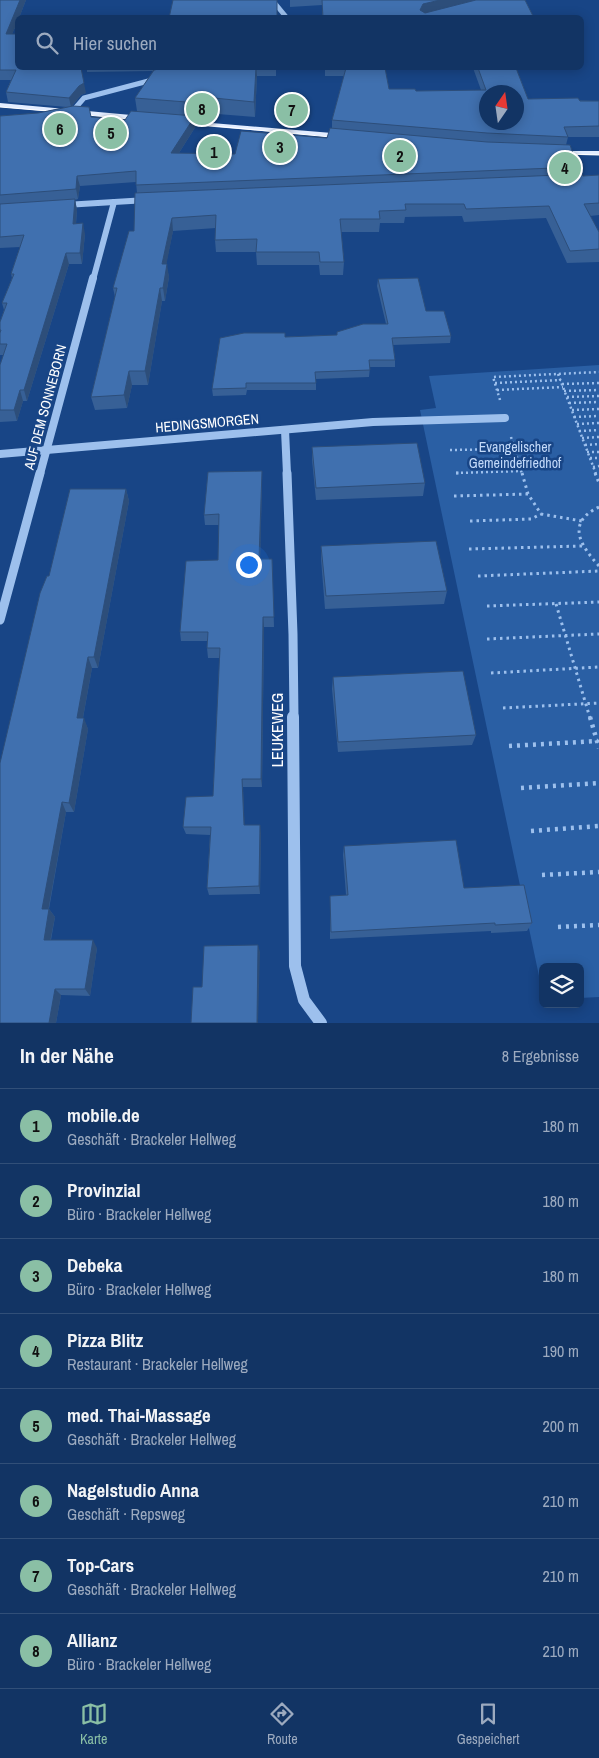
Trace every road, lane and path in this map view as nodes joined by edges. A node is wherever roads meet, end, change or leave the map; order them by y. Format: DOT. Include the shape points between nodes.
graph roads {
  1 [pos="272,0"];
  2 [pos="284,15"];
  3 [pos="162,78"];
  4 [pos="0,105"];
  5 [pos="73,112"];
  6 [pos="52,116"];
  7 [pos="148,119"];
  8 [pos="174,121"];
  9 [pos="351,136"];
  10 [pos="552,152"];
  11 [pos="599,154"];
  12 [pos="153,200"];
  13 [pos="114,202"];
  14 [pos="57,206"];
  15 [pos="599,372"];
  16 [pos="558,374"];
  17 [pos="495,383"];
  18 [pos="599,383"];
  19 [pos="563,386"];
  20 [pos="497,390"];
  21 [pos="599,390"];
  22 [pos="599,396"];
  23 [pos="567,397"];
  24 [pos="599,402"];
  25 [pos="569,403"];
  26 [pos="599,409"];
  27 [pos="572,410"];
  28 [pos="599,416"];
  29 [pos="574,417"];
  30 [pos="505,418"];
  31 [pos="599,423"];
  32 [pos="577,424"];
  33 [pos="285,430"];
  34 [pos="599,430"];
  35 [pos="580,431"];
  36 [pos="599,437"];
  37 [pos="582,438"];
  38 [pos="599,444"];
  39 [pos="585,445"];
  40 [pos="514,449"];
  41 [pos="450,450"];
  42 [pos="45,451"];
  43 [pos="587,452"];
  44 [pos="599,452"];
  45 [pos="0,454"];
  46 [pos="590,458"];
  47 [pos="599,458"];
  48 [pos="599,466"];
  49 [pos="593,467"];
  50 [pos="521,471"];
  51 [pos="456,473"];
  52 [pos="597,474"];
  53 [pos="599,483"];
  54 [pos="528,494"];
  55 [pos="454,496"];
  56 [pos="599,507"];
  57 [pos="541,514"];
  58 [pos="470,521"];
  59 [pos="582,521"];
  60 [pos="582,546"];
  61 [pos="469,549"];
  62 [pos="599,566"];
  63 [pos="599,571"];
  64 [pos="478,576"];
  65 [pos="599,602"];
  66 [pos="556,604"];
  67 [pos="487,606"];
  68 [pos="0,620"];
  69 [pos="599,634"];
  70 [pos="565,636"];
  71 [pos="487,639"];
  72 [pos="599,667"];
  73 [pos="575,668"];
  74 [pos="491,673"];
  75 [pos="586,703"];
  76 [pos="599,703"];
  77 [pos="503,708"];
  78 [pos="598,741"];
  79 [pos="509,746"];
  80 [pos="599,748"];
  81 [pos="599,783"];
  82 [pos="521,788"];
  83 [pos="599,826"];
  84 [pos="531,831"];
  85 [pos="599,872"];
  86 [pos="542,875"];
  87 [pos="599,925"];
  88 [pos="558,927"];
  89 [pos="322,1023"];
  1 -- 2 [label="street"];
  3 -- 5 [label="street" via="84,98"];
  4 -- 5 [label="main road"];
  5 -- 6 [label="street"];
  5 -- 7 [label="main road"];
  8 -- 9 [label="main road"];
  10 -- 11 [label="main road"];
  12 -- 13 [label="street"];
  13 -- 14 [label="street"];
  13 -- 42 [label="street, AUF DEM SONNEBORN"];
  15 -- 16 [label="path"];
  16 -- 17 [label="path" via="493,377"];
  16 -- 19 [label="path"];
  17 -- 19 [label="path"];
  17 -- 20 [label="path"];
  18 -- 19 [label="path"];
  19 -- 20 [label="path"];
  19 -- 21 [label="path"];
  19 -- 23 [label="path"];
  20 -- 30 [label="path"];
  22 -- 23 [label="path"];
  23 -- 25 [label="path"];
  24 -- 25 [label="path"];
  25 -- 27 [label="path"];
  26 -- 27 [label="path"];
  27 -- 29 [label="path"];
  28 -- 29 [label="path"];
  29 -- 32 [label="path"];
  30 -- 33 [label="street, HEDINGSMORGEN" via="417,420"];
  30 -- 40 [label="path"];
  31 -- 32 [label="path"];
  32 -- 35 [label="path"];
  33 -- 42 [label="street, HEDINGSMORGEN"];
  33 -- 89 [label="street, LEUKEWEG" via="293,634 295,966 304,1000"];
  34 -- 35 [label="path"];
  35 -- 37 [label="path"];
  36 -- 37 [label="path"];
  37 -- 39 [label="path"];
  38 -- 39 [label="path"];
  39 -- 43 [label="path"];
  40 -- 41 [label="path"];
  40 -- 50 [label="path"];
  42 -- 45 [label="street, HEDINGSMORGEN"];
  42 -- 68 [label="street, AUF DEM SONNEBORN"];
  43 -- 44 [label="path"];
  43 -- 46 [label="path"];
  46 -- 47 [label="path"];
  46 -- 49 [label="path"];
  48 -- 49 [label="path"];
  49 -- 52 [label="path"];
  50 -- 51 [label="path"];
  50 -- 54 [label="path"];
  52 -- 53 [label="path"];
  54 -- 55 [label="path"];
  54 -- 57 [label="path"];
  56 -- 59 [label="path"];
  57 -- 58 [label="path" via="531,519"];
  57 -- 59 [label="path"];
  59 -- 60 [label="path" via="578,531"];
  60 -- 61 [label="path"];
  60 -- 62 [label="path"];
  63 -- 64 [label="path"];
  65 -- 66 [label="path"];
  66 -- 67 [label="path"];
  66 -- 70 [label="path"];
  69 -- 70 [label="path"];
  70 -- 71 [label="path"];
  70 -- 73 [label="path"];
  72 -- 73 [label="path"];
  73 -- 74 [label="path"];
  73 -- 75 [label="path"];
  75 -- 76 [label="path"];
  75 -- 77 [label="path"];
  75 -- 78 [label="path"];
  78 -- 79 [label="path"];
  78 -- 80 [label="path"];
  81 -- 82 [label="path"];
  83 -- 84 [label="path"];
  85 -- 86 [label="path"];
  87 -- 88 [label="path"];
}
